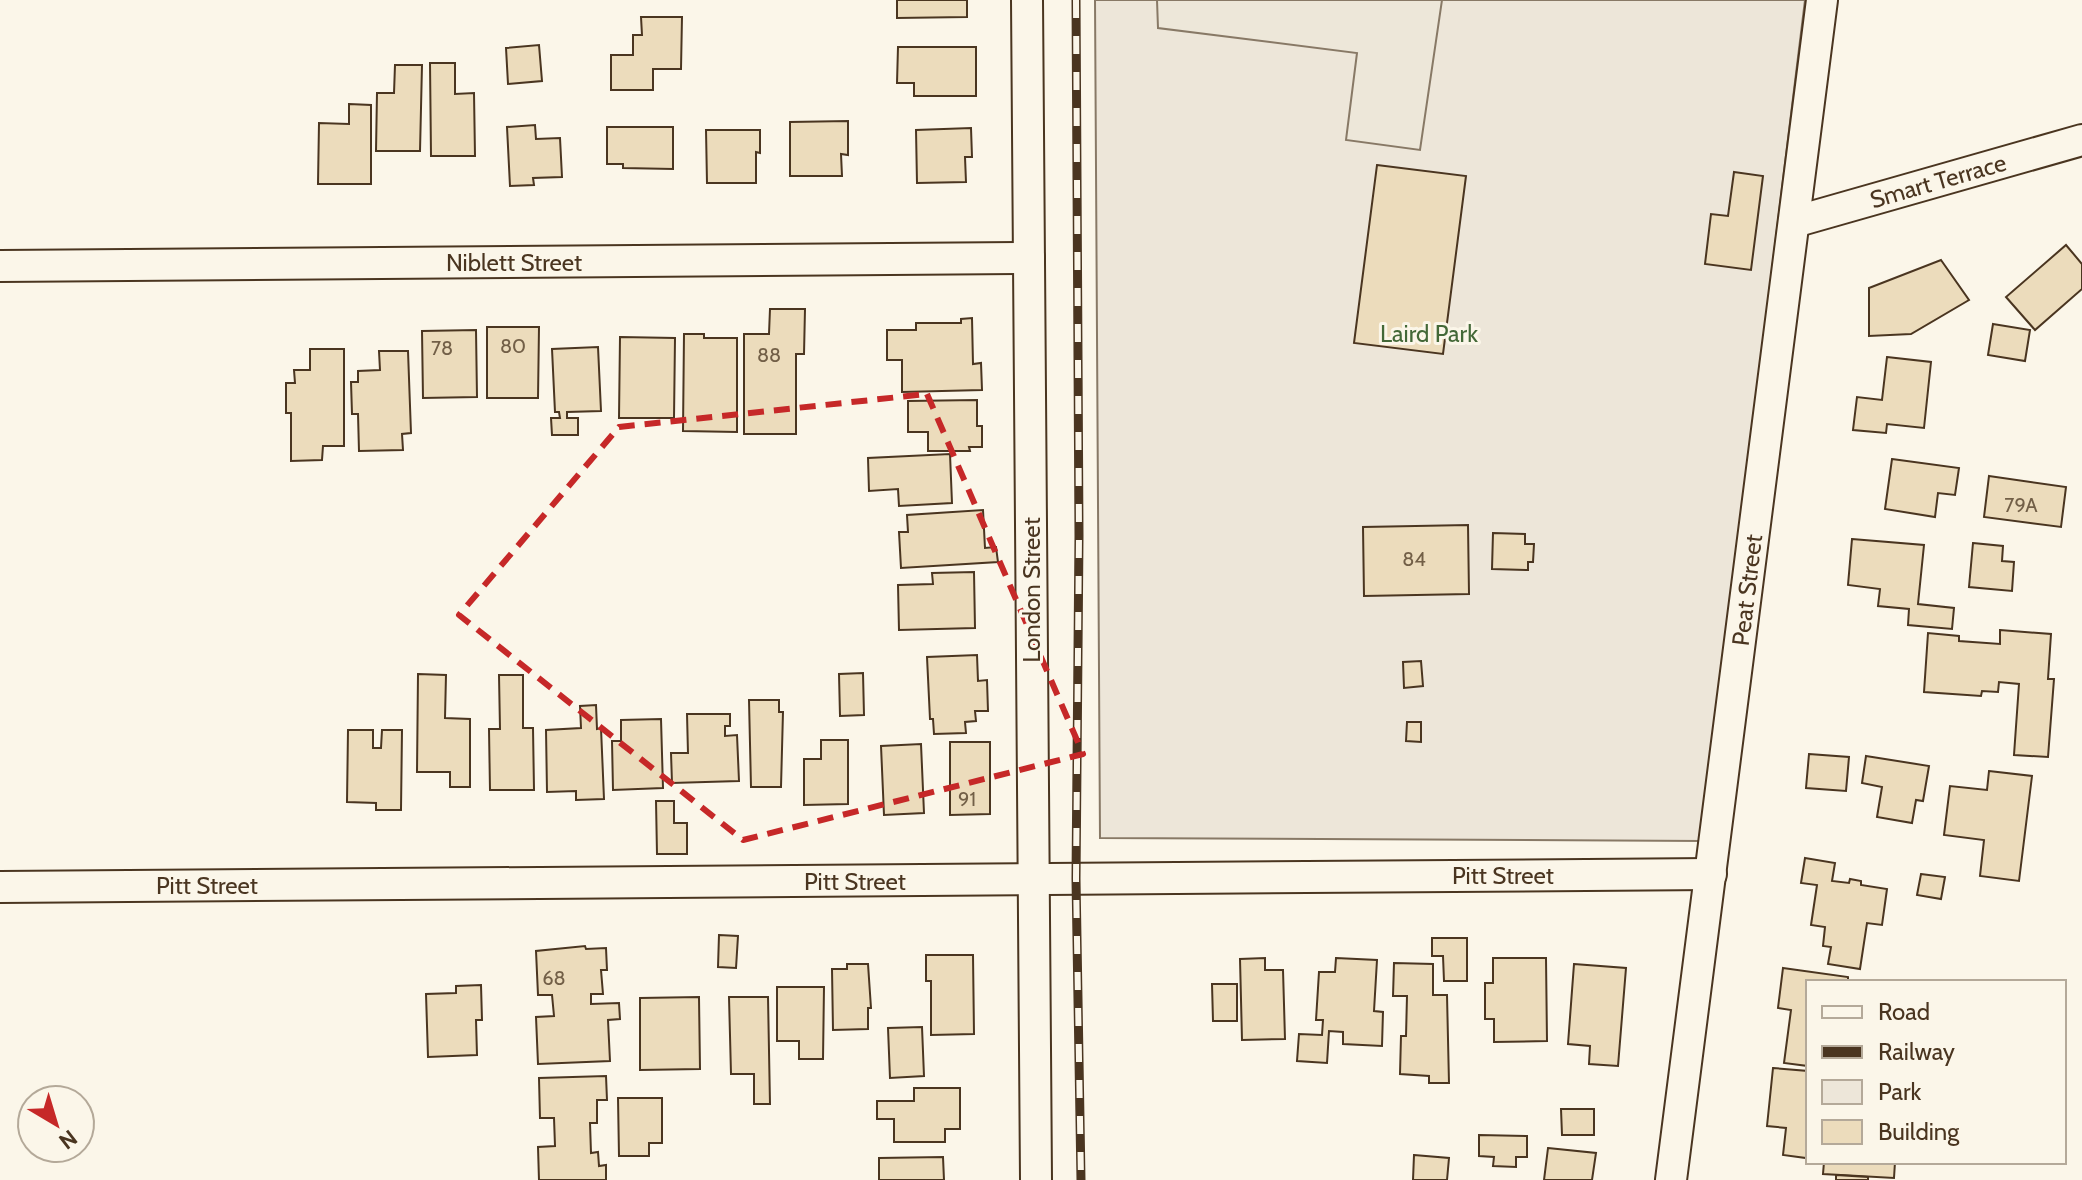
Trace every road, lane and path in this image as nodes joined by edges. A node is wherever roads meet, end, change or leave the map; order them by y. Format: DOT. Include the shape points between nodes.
graph roads {
  1 [pos="1027,0"];
  2 [pos="1822,0"];
  3 [pos="2082,140"];
  4 [pos="1794,222"];
  5 [pos="1029,258"];
  6 [pos="0,266"];
  7 [pos="1711,874"];
  8 [pos="1033,879"];
  9 [pos="0,887"];
  10 [pos="1036,1180"];
  11 [pos="1671,1180"];
  1 -- 5 [label="street, London Street"];
  2 -- 4 [label="street, Peat Street"];
  3 -- 4 [label="street, Smart Terrace"];
  4 -- 7 [label="street, Peat Street"];
  5 -- 6 [label="street, Niblett Street"];
  5 -- 8 [label="street, London Street"];
  7 -- 8 [label="street, Pitt Street"];
  7 -- 11 [label="street, Peat Street"];
  8 -- 9 [label="street, Pitt Street"];
  8 -- 10 [label="street, London Street"];
}
